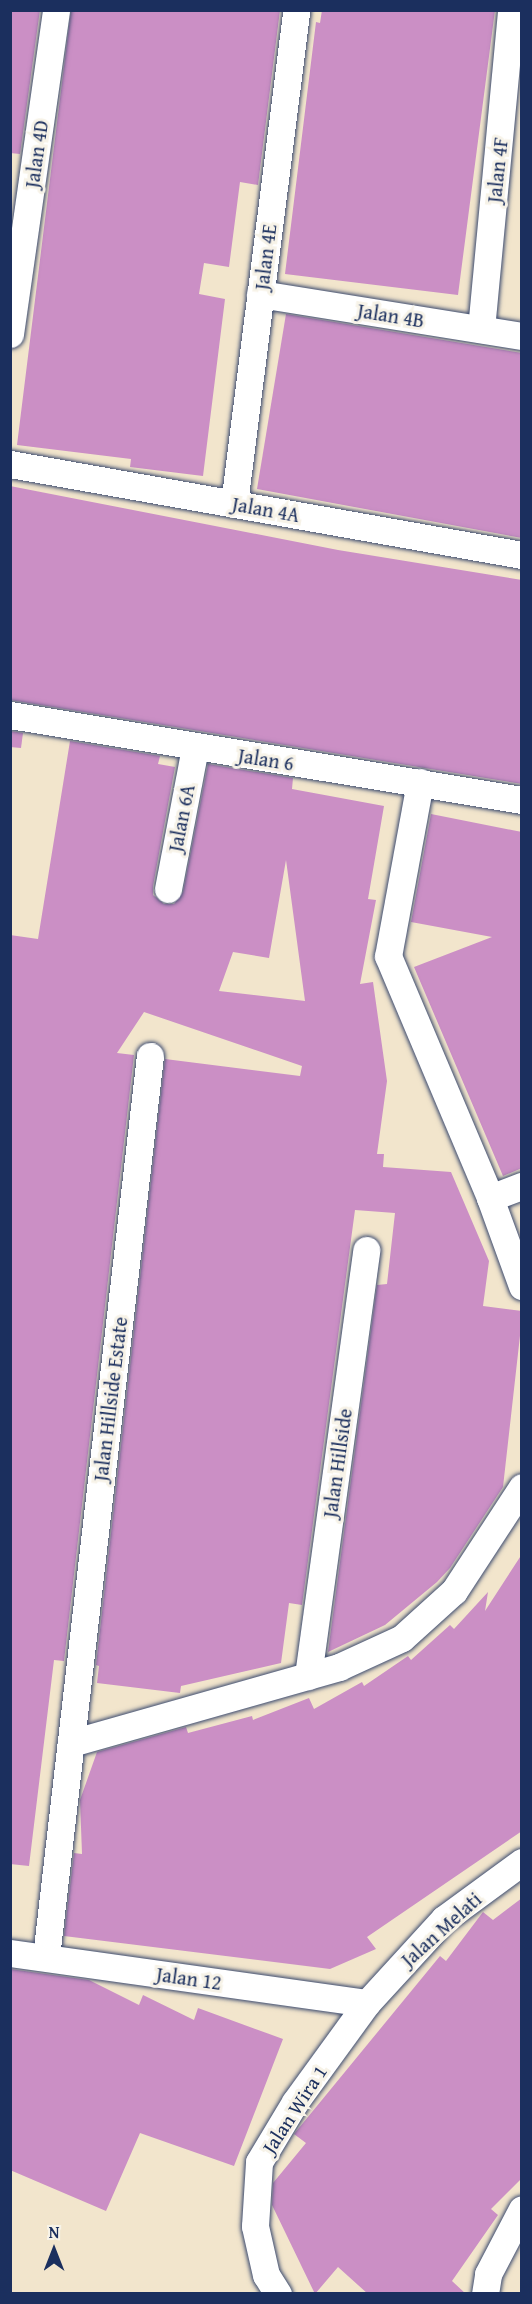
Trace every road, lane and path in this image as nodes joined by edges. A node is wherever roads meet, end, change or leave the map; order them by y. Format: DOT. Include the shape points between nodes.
graph roads {
  1 [pos="56,10"];
  2 [pos="296,10"];
  3 [pos="511,10"];
  4 [pos="513,106"];
  5 [pos="260,294"];
  6 [pos="481,329"];
  7 [pos="10,334"];
  8 [pos="522,336"];
  9 [pos="10,464"];
  10 [pos="234,504"];
  11 [pos="522,555"];
  12 [pos="10,715"];
  13 [pos="195,748"];
  14 [pos="420,782"];
  15 [pos="522,800"];
  16 [pos="168,889"];
  17 [pos="150,1056"];
  18 [pos="522,1186"];
  19 [pos="490,1198"];
  20 [pos="366,1250"];
  21 [pos="522,1286"];
  22 [pos="522,1487"];
  23 [pos="308,1676"];
  24 [pos="71,1743"];
  25 [pos="522,1862"];
  26 [pos="10,1953"];
  27 [pos="46,1957"];
  28 [pos="367,2003"];
  29 [pos="522,2210"];
  30 [pos="278,2294"];
  31 [pos="485,2294"];
  1 -- 7 [label="street, Jalan 4D"];
  2 -- 5 [label="street, Jalan 4E"];
  3 -- 4 [label="street, Jalan 4F"];
  4 -- 6 [label="street, Jalan 4F"];
  5 -- 6 [label="street, Jalan 4B"];
  5 -- 10 [label="street, Jalan 4E"];
  6 -- 8 [label="street, Jalan 4B"];
  9 -- 10 [label="street, Jalan 4A"];
  10 -- 11 [label="street, Jalan 4A"];
  12 -- 13 [label="street, Jalan 6"];
  13 -- 14 [label="street, Jalan 6"];
  13 -- 16 [label="street, Jalan 6A"];
  14 -- 15 [label="street, Jalan 6"];
  14 -- 19 [label="street" via="388,956"];
  17 -- 24 [label="street, Jalan Hillside Estate"];
  18 -- 19 [label="street"];
  19 -- 21 [label="street"];
  20 -- 23 [label="street, Jalan Hillside"];
  22 -- 23 [label="street" via="454,1591 402,1638"];
  23 -- 24 [label="street"];
  24 -- 27 [label="street, Jalan Hillside Estate"];
  25 -- 28 [label="street, Jalan Melati" via="444,1919"];
  26 -- 27 [label="street, Jalan 12"];
  27 -- 28 [label="street, Jalan 12"];
  28 -- 30 [label="street, Jalan Wira 1" via="296,2102 259,2162 255,2226 266,2275"];
  29 -- 31 [label="street" via="488,2274"];
}
